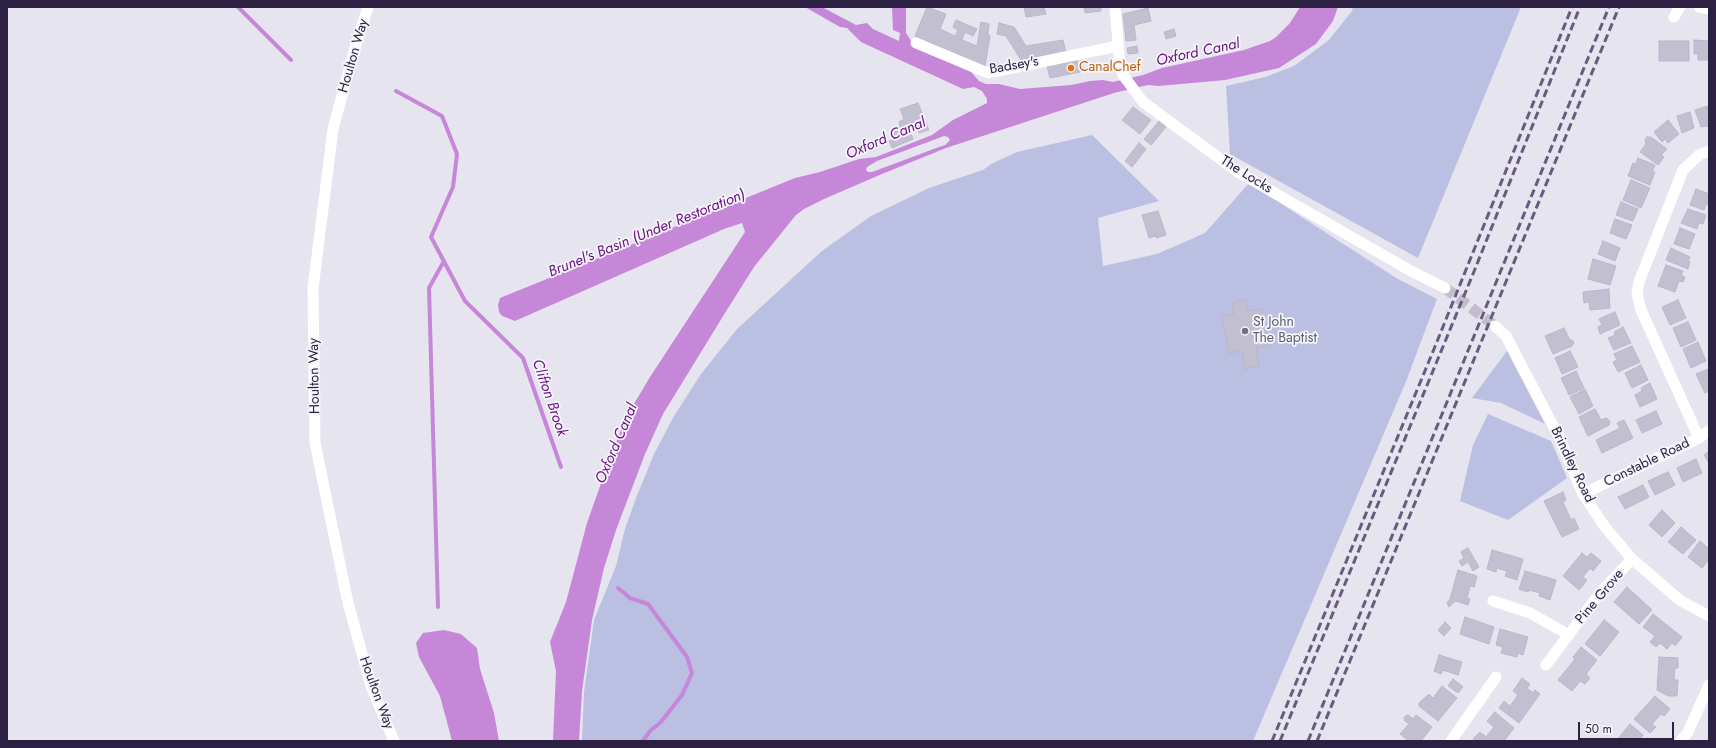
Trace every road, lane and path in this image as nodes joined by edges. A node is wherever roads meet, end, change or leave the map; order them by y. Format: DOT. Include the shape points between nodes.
graph roads {
  1 [pos="368,7"];
  2 [pos="1115,7"];
  3 [pos="1680,7"];
  4 [pos="1699,7"];
  5 [pos="1709,9"];
  6 [pos="1674,17"];
  7 [pos="916,43"];
  8 [pos="1118,46"];
  9 [pos="1709,151"];
  10 [pos="1445,288"];
  11 [pos="1495,326"];
  12 [pos="1709,431"];
  13 [pos="1699,438"];
  14 [pos="1583,494"];
  15 [pos="1632,559"];
  16 [pos="1493,601"];
  17 [pos="1709,616"];
  18 [pos="1568,635"];
  19 [pos="1546,665"];
  20 [pos="1496,678"];
  21 [pos="1709,685"];
  22 [pos="1698,707"];
  23 [pos="1709,711"];
  24 [pos="394,741"];
  25 [pos="1451,741"];
  26 [pos="1682,741"];
  1 -- 24 [label="street, Houlton Way" via="333,130 315,273 315,443 348,603 371,686"];
  2 -- 8 [label="street, The Locks"];
  3 -- 6 [label="street"];
  4 -- 5 [label="street"];
  7 -- 8 [label="street, Badsey's" via="988,72"];
  8 -- 10 [label="street, The Locks" via="1123,75 1141,99 1160,116 1238,172"];
  9 -- 13 [label="street" via="1699,155 1682,170 1639,282 1638,293 1641,310"];
  11 -- 14 [label="street, Brindley Road" via="1506,336 1560,437"];
  12 -- 13 [label="street, Constable Road"];
  13 -- 14 [label="street, Constable Road"];
  14 -- 15 [label="street, Brindley Road" via="1605,527"];
  15 -- 17 [label="street, Brindley Road" via="1681,601"];
  15 -- 18 [label="street, Pine Grove" via="1600,593"];
  16 -- 18 [label="street, Pine Grove" via="1530,613"];
  18 -- 19 [label="street, Pine Grove"];
  20 -- 25 [label="street"];
  21 -- 22 [label="street"];
  22 -- 23 [label="street"];
  22 -- 26 [label="street"];
}
